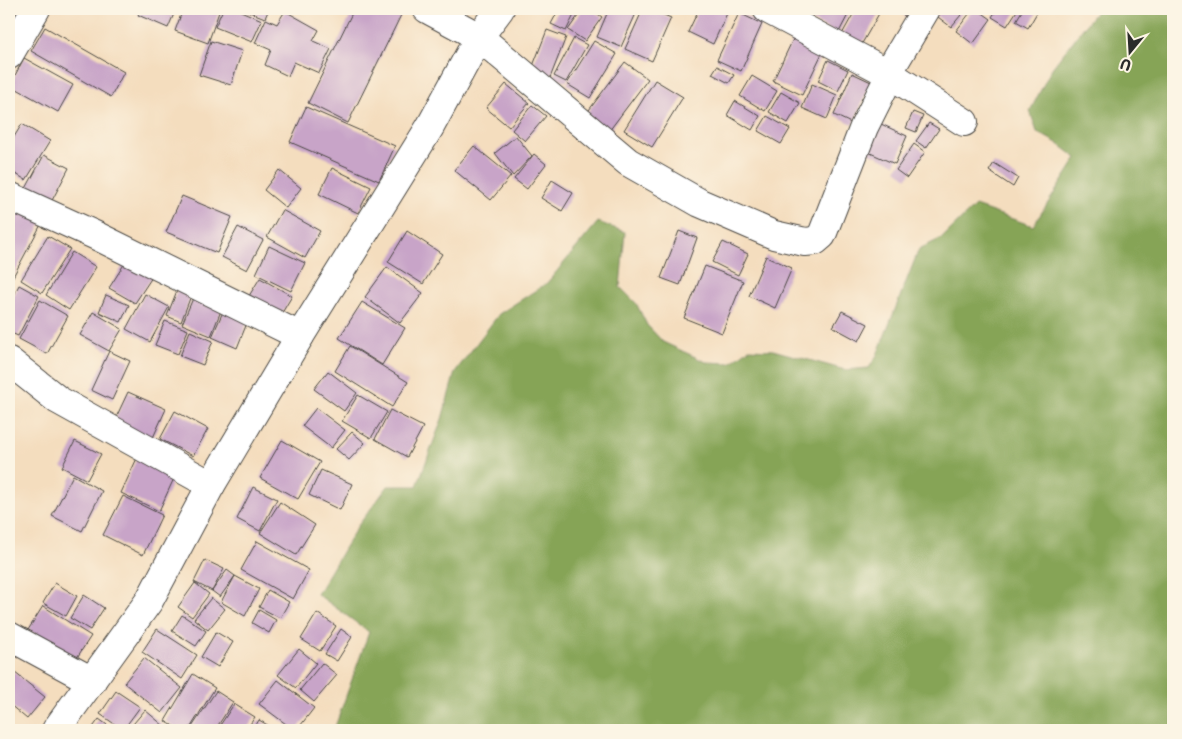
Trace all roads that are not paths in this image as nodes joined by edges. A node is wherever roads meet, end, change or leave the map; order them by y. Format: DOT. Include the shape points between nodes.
graph roads {
  1 [pos="36,9"];
  2 [pos="427,9"];
  3 [pos="500,9"];
  4 [pos="767,9"];
  5 [pos="926,9"];
  6 [pos="479,37"];
  7 [pos="9,55"];
  8 [pos="888,73"];
  9 [pos="964,122"];
  10 [pos="9,196"];
  11 [pos="300,336"];
  12 [pos="9,361"];
  13 [pos="211,485"];
  14 [pos="9,636"];
  15 [pos="92,681"];
  16 [pos="56,730"];
  1 -- 7 [label="street"];
  2 -- 6 [label="street"];
  3 -- 6 [label="street"];
  4 -- 8 [label="street"];
  5 -- 8 [label="street"];
  6 -- 8 [label="street" via="628,162 700,203 774,235 805,242 815,241 822,234"];
  6 -- 11 [label="street" via="430,127"];
  8 -- 9 [label="street"];
  10 -- 11 [label="street"];
  11 -- 13 [label="street"];
  12 -- 13 [label="street" via="58,400"];
  13 -- 15 [label="street" via="149,601"];
  14 -- 15 [label="street"];
  15 -- 16 [label="street"];
}
